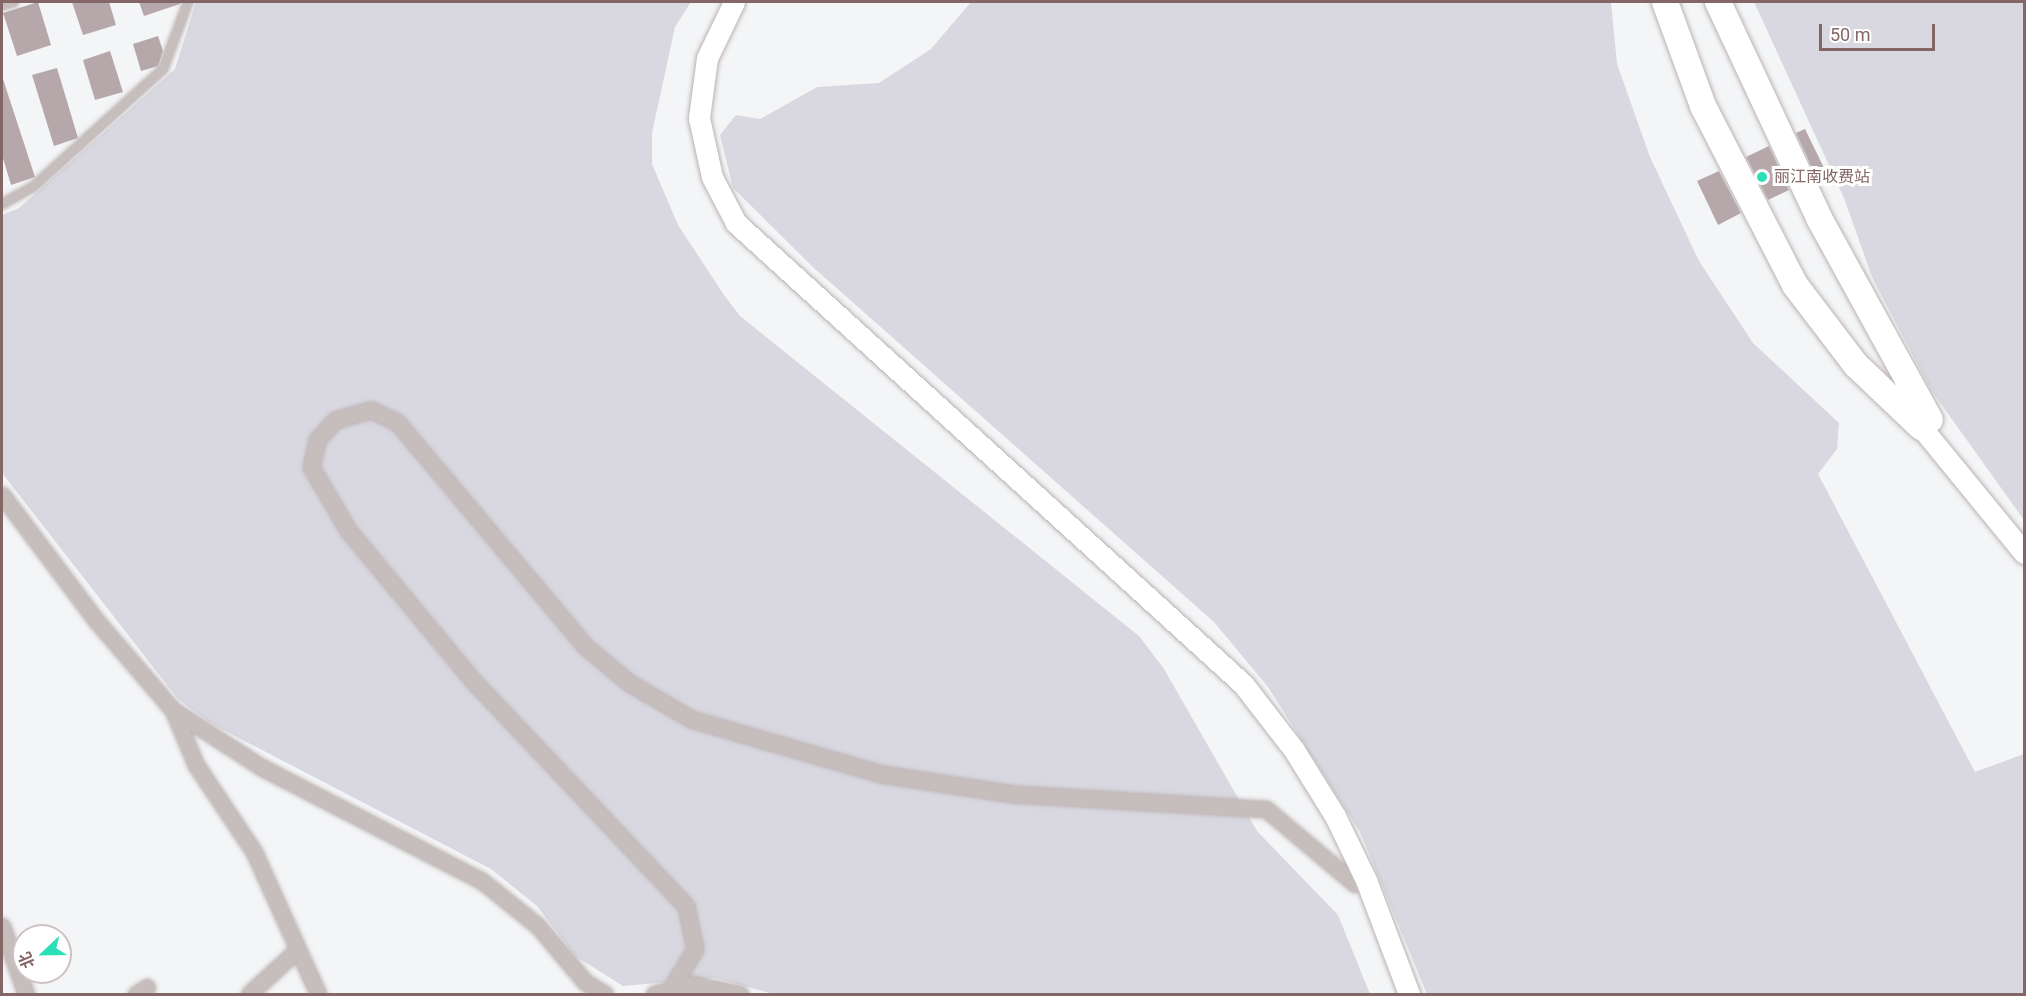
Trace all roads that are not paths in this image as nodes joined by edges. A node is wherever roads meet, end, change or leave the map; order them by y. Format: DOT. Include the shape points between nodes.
graph roads {
  1 [pos="14,2"];
  2 [pos="188,2"];
  3 [pos="721,2"];
  4 [pos="734,2"];
  5 [pos="1665,2"];
  6 [pos="1718,2"];
  7 [pos="2,5"];
  8 [pos="2,204"];
  9 [pos="1925,423"];
  10 [pos="2,495"];
  11 [pos="2025,535"];
  12 [pos="2025,553"];
  13 [pos="173,710"];
  14 [pos="1355,884"];
  15 [pos="2,926"];
  16 [pos="296,951"];
  17 [pos="670,990"];
  18 [pos="26,994"];
  19 [pos="249,994"];
  20 [pos="318,994"];
  21 [pos="605,994"];
  22 [pos="654,994"];
  23 [pos="740,994"];
  24 [pos="1396,994"];
  25 [pos="1408,994"];
  1 -- 7 [label="lane"];
  2 -- 8 [label="lane" via="163,69 33,187"];
  3 -- 14 [label="main road" via="695,55 688,119 701,181 726,229 1207,662 1285,757"];
  4 -- 25 [label="main road" via="713,39 699,98 705,158 736,223 1243,684 1294,750 1335,816 1366,880"];
  5 -- 9 [label="highway" via="1703,106 1795,285 1856,365"];
  6 -- 9 [label="highway" via="1819,218"];
  9 -- 11 [label="main road"];
  9 -- 12 [label="main road"];
  10 -- 13 [label="street" via="94,619"];
  13 -- 16 [label="street" via="196,765 254,852"];
  13 -- 21 [label="street" via="261,767 482,881 538,926 585,982"];
  14 -- 17 [label="street" via="1266,809 1014,794 892,776 691,719 628,682 585,646 397,422 371,410 335,420 316,440 311,467 348,530 474,682 686,906 695,949"];
  14 -- 24 [label="main road"];
  15 -- 18 [label="street"];
  16 -- 19 [label="street"];
  16 -- 20 [label="street"];
  17 -- 22 [label="street"];
  17 -- 23 [label="street" via="691,984"];
}
